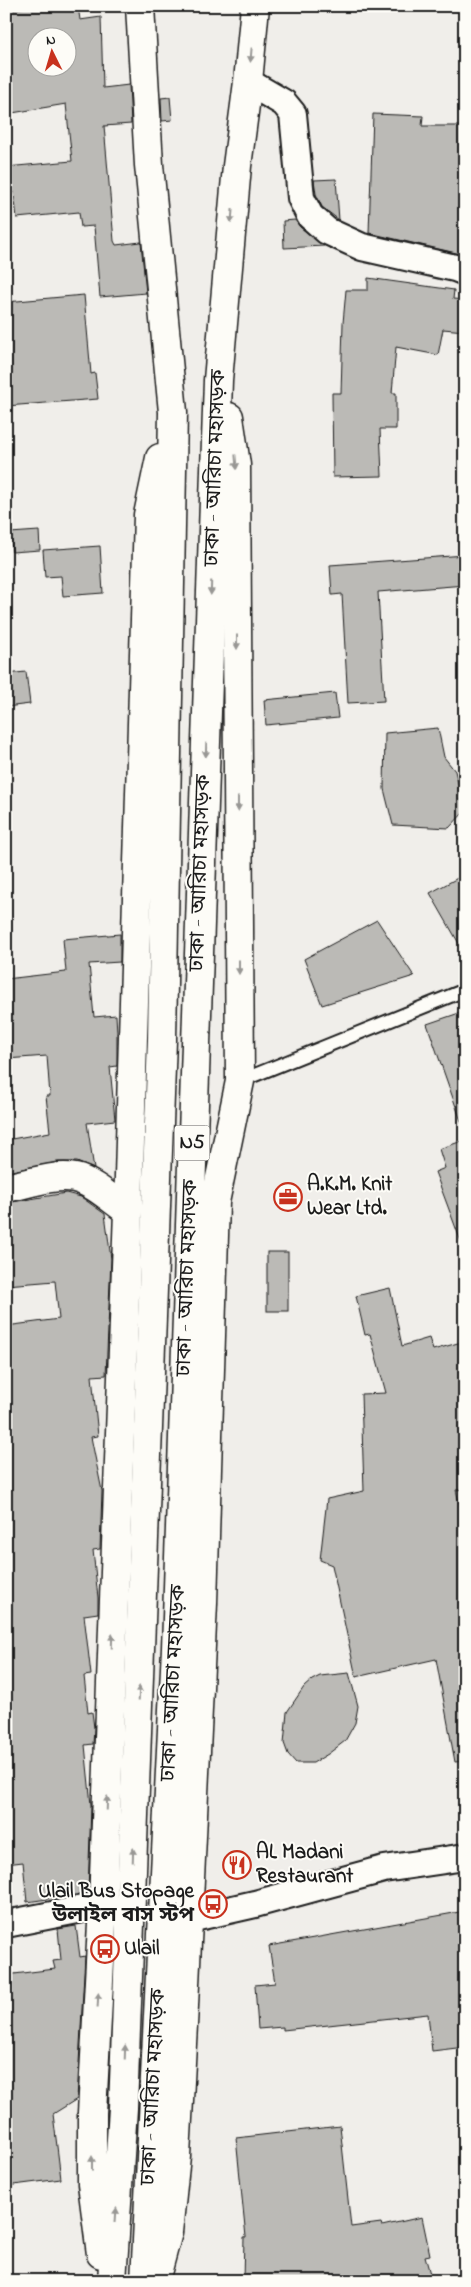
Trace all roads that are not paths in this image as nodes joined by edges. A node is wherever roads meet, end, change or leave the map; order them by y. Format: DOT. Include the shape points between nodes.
graph roads {
  1 [pos="140,6"];
  2 [pos="255,6"];
  3 [pos="248,82"];
  4 [pos="465,272"];
  5 [pos="218,380"];
  6 [pos="173,412"];
  7 [pos="465,990"];
  8 [pos="240,1081"];
  9 [pos="6,1188"];
  10 [pos="128,1210"];
  11 [pos="465,1857"];
  12 [pos="103,1905"];
  13 [pos="189,1919"];
  14 [pos="6,1924"];
  15 [pos="105,2281"];
  16 [pos="112,2281"];
  17 [pos="145,2281"];
  18 [pos="155,2281"];
  1 -- 6 [label="main road, ঢাকা - আরিচা মহাসড়ক / N5" via="149,165"];
  2 -- 3 [label="main road, ঢাকা - আরিচা মহাসড়ক / N5, one-way"];
  3 -- 4 [label="street" via="284,103 293,114 301,198 310,216 327,231 362,247"];
  3 -- 5 [label="main road, ঢাকা - আরিচা মহাসড়ক / N5, one-way" via="237,166"];
  5 -- 8 [label="main road, one-way" via="227,404 236,465"];
  5 -- 17 [label="main road, ঢাকা - আরিচা মহাসড়ক / N5, one-way" via="176,1648"];
  6 -- 10 [label="main road" via="148,514"];
  16 -- 6 [label="main road, ঢাকা - আরিচা মহাসড়ক / N5, one-way" via="124,2070 162,1050"];
  7 -- 8 [label="lane"];
  8 -- 13 [label="main road" via="215,1202 203,1603"];
  9 -- 10 [label="main road" via="75,1178"];
  12 -- 10 [label="main road, one-way"];
  11 -- 13 [label="street" via="384,1869"];
  12 -- 14 [label="street"];
  15 -- 12 [label="main road, one-way" via="92,2184 92,2113"];
  13 -- 18 [label="main road" via="171,2203 168,2232"];
}
